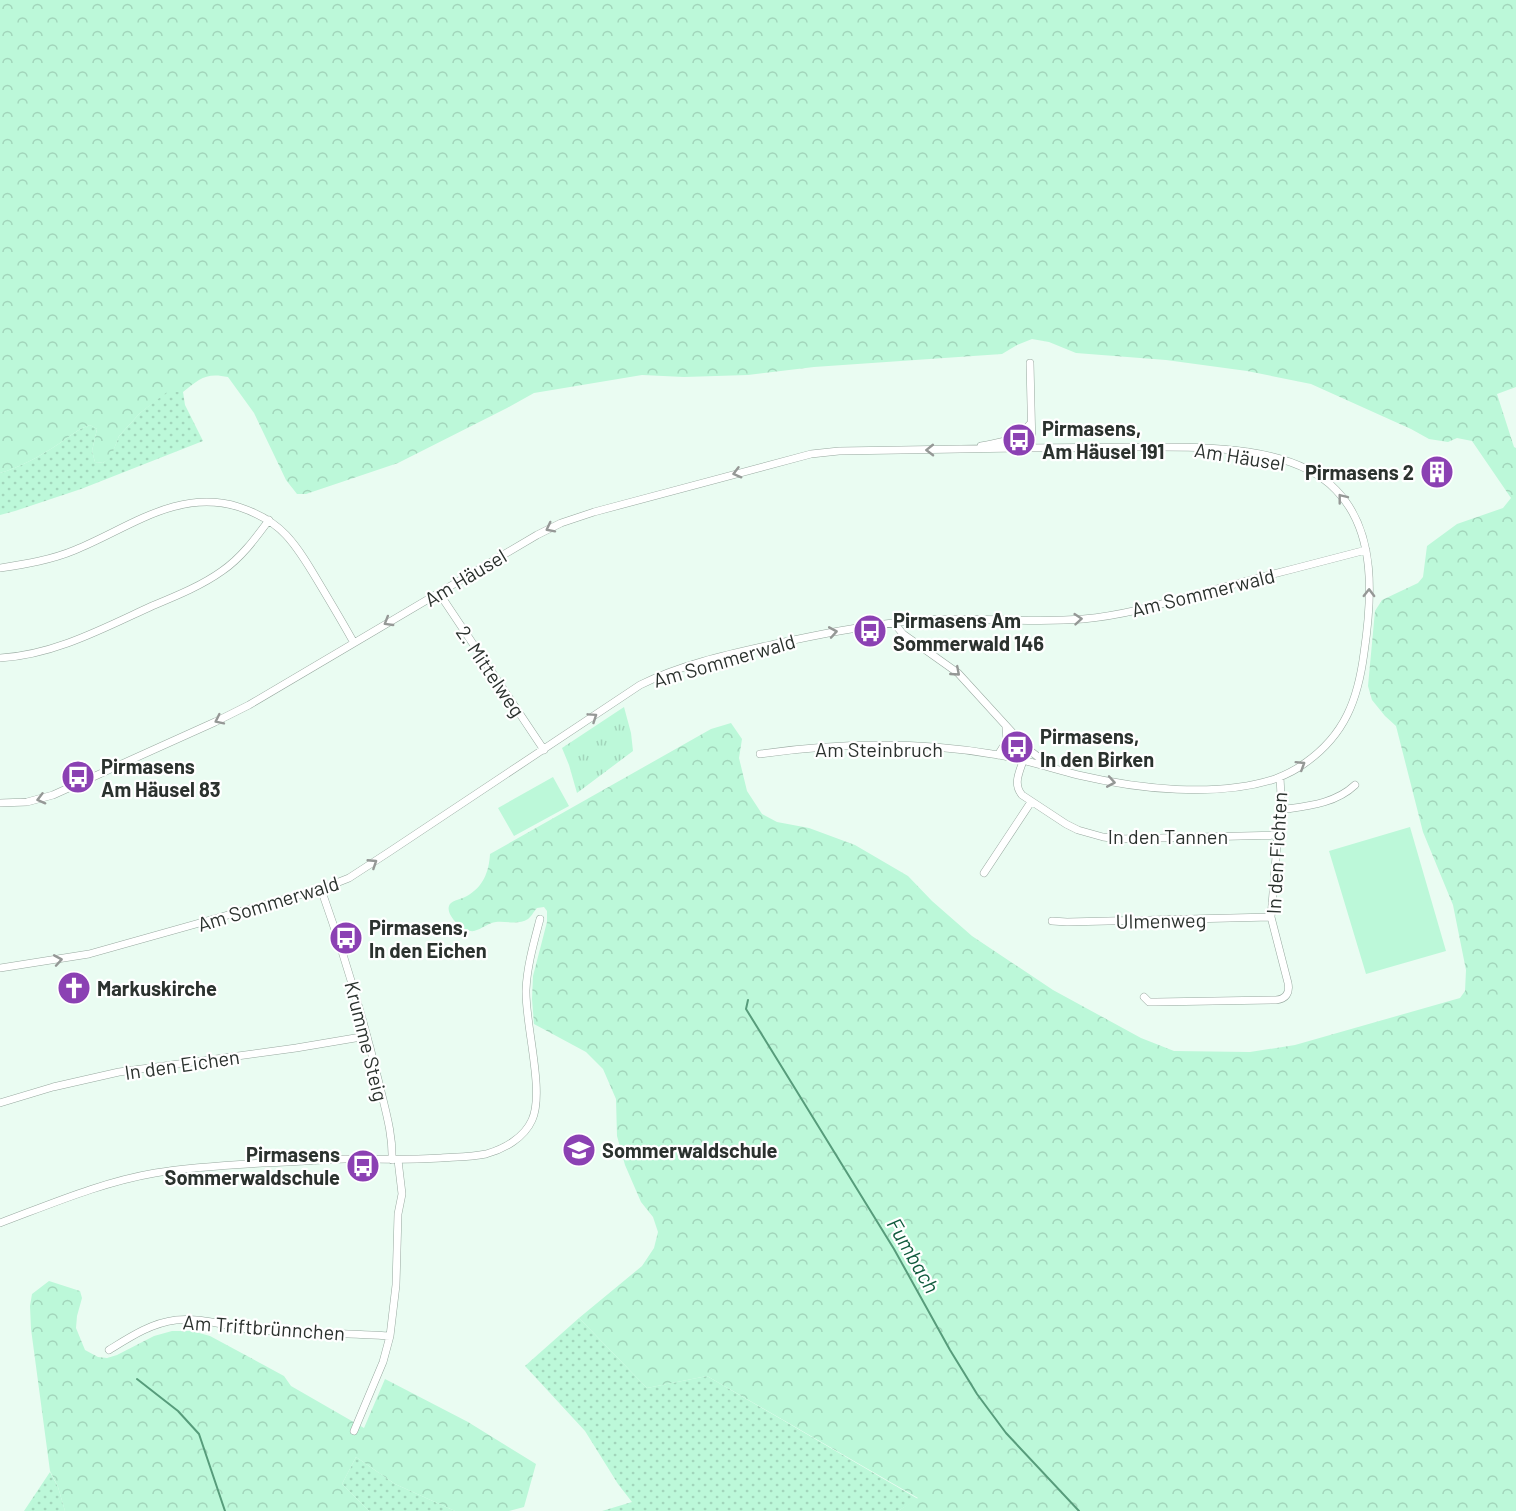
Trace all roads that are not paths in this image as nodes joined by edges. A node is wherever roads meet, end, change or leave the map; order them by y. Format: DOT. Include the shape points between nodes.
graph roads {
  1 [pos="1030,363"];
  2 [pos="1031,423"];
  3 [pos="1032,448"];
  4 [pos="963,449"];
  5 [pos="269,520"];
  6 [pos="1366,550"];
  7 [pos="0,568"];
  8 [pos="439,593"];
  9 [pos="894,623"];
  10 [pos="354,642"];
  11 [pos="0,658"];
  12 [pos="1006,728"];
  13 [pos="544,750"];
  14 [pos="760,754"];
  15 [pos="998,754"];
  16 [pos="1023,761"];
  17 [pos="1054,769"];
  18 [pos="1280,777"];
  19 [pos="1355,785"];
  20 [pos="1031,802"];
  21 [pos="0,803"];
  22 [pos="1280,810"];
  23 [pos="1277,836"];
  24 [pos="984,873"];
  25 [pos="321,890"];
  26 [pos="1270,917"];
  27 [pos="540,919"];
  28 [pos="1052,921"];
  29 [pos="0,968"];
  30 [pos="1144,997"];
  31 [pos="367,1036"];
  32 [pos="0,1103"];
  33 [pos="395,1160"];
  34 [pos="0,1222"];
  35 [pos="390,1336"];
  36 [pos="110,1350"];
  37 [pos="354,1431"];
  1 -- 2 [label="street"];
  2 -- 3 [label="street"];
  2 -- 4 [label="street, Am Häusel" via="1009,441"];
  3 -- 4 [label="street, Am Häusel"];
  6 -- 3 [label="street, Am Häusel, one-way" via="1358,523 1339,493 1322,477 1289,462 1201,447"];
  4 -- 8 [label="street, Am Häusel, one-way" via="811,453 594,512 537,534"];
  5 -- 7 [label="street" via="222,503 185,503 60,556"];
  5 -- 10 [label="street" via="303,557"];
  5 -- 11 [label="street" via="234,562 193,588 73,641 28,655"];
  9 -- 6 [label="street, Am Sommerwald, one-way" via="942,619 1051,621 1105,616"];
  18 -- 6 [label="street, Am Häusel, one-way" via="1329,744 1352,705 1367,632"];
  8 -- 10 [label="street, Am Häusel, one-way"];
  8 -- 13 [label="street, 2. Mittelweg"];
  9 -- 12 [label="street, one-way" via="903,634 958,673"];
  13 -- 9 [label="street, Am Sommerwald, one-way" via="633,690 669,672 808,636"];
  10 -- 21 [label="street, Am Häusel, one-way" via="249,705 81,784 39,800"];
  12 -- 15 [label="street" via="1007,741"];
  12 -- 17 [label="street"];
  25 -- 13 [label="street, Am Sommerwald, one-way" via="349,878"];
  14 -- 15 [label="street, Am Steinbruch" via="872,744"];
  15 -- 16 [label="street, Am Steinbruch"];
  16 -- 17 [label="street, Am Steinbruch"];
  16 -- 20 [label="street, In den Tannen" via="1017,786"];
  17 -- 18 [label="street, Am Steinbruch, one-way" via="1106,782 1182,789 1234,788"];
  18 -- 22 [label="street, In den Fichten"];
  19 -- 22 [label="street" via="1324,802"];
  20 -- 23 [label="street, In den Tannen" via="1078,830 1103,837"];
  20 -- 24 [label="street"];
  22 -- 23 [label="street, In den Fichten"];
  23 -- 26 [label="street, In den Fichten"];
  29 -- 25 [label="street, Am Sommerwald, one-way" via="89,954"];
  25 -- 31 [label="street, Krumme Steig"];
  26 -- 28 [label="street, Ulmenweg"];
  26 -- 30 [label="street, In den Fichten" via="1288,983 1285,998 1152,1002"];
  27 -- 33 [label="street" via="526,990 537,1095 532,1122 519,1138 485,1154"];
  31 -- 32 [label="street, In den Eichen" via="119,1072"];
  31 -- 33 [label="street, Krumme Steig"];
  33 -- 34 [label="street" via="324,1160 158,1173 82,1192"];
  33 -- 35 [label="street, Krumme Steig" via="402,1194"];
  35 -- 36 [label="street, Am Triftbrünnchen" via="261,1330 190,1319 153,1326"];
  35 -- 37 [label="street, Krumme Steig"];
}
